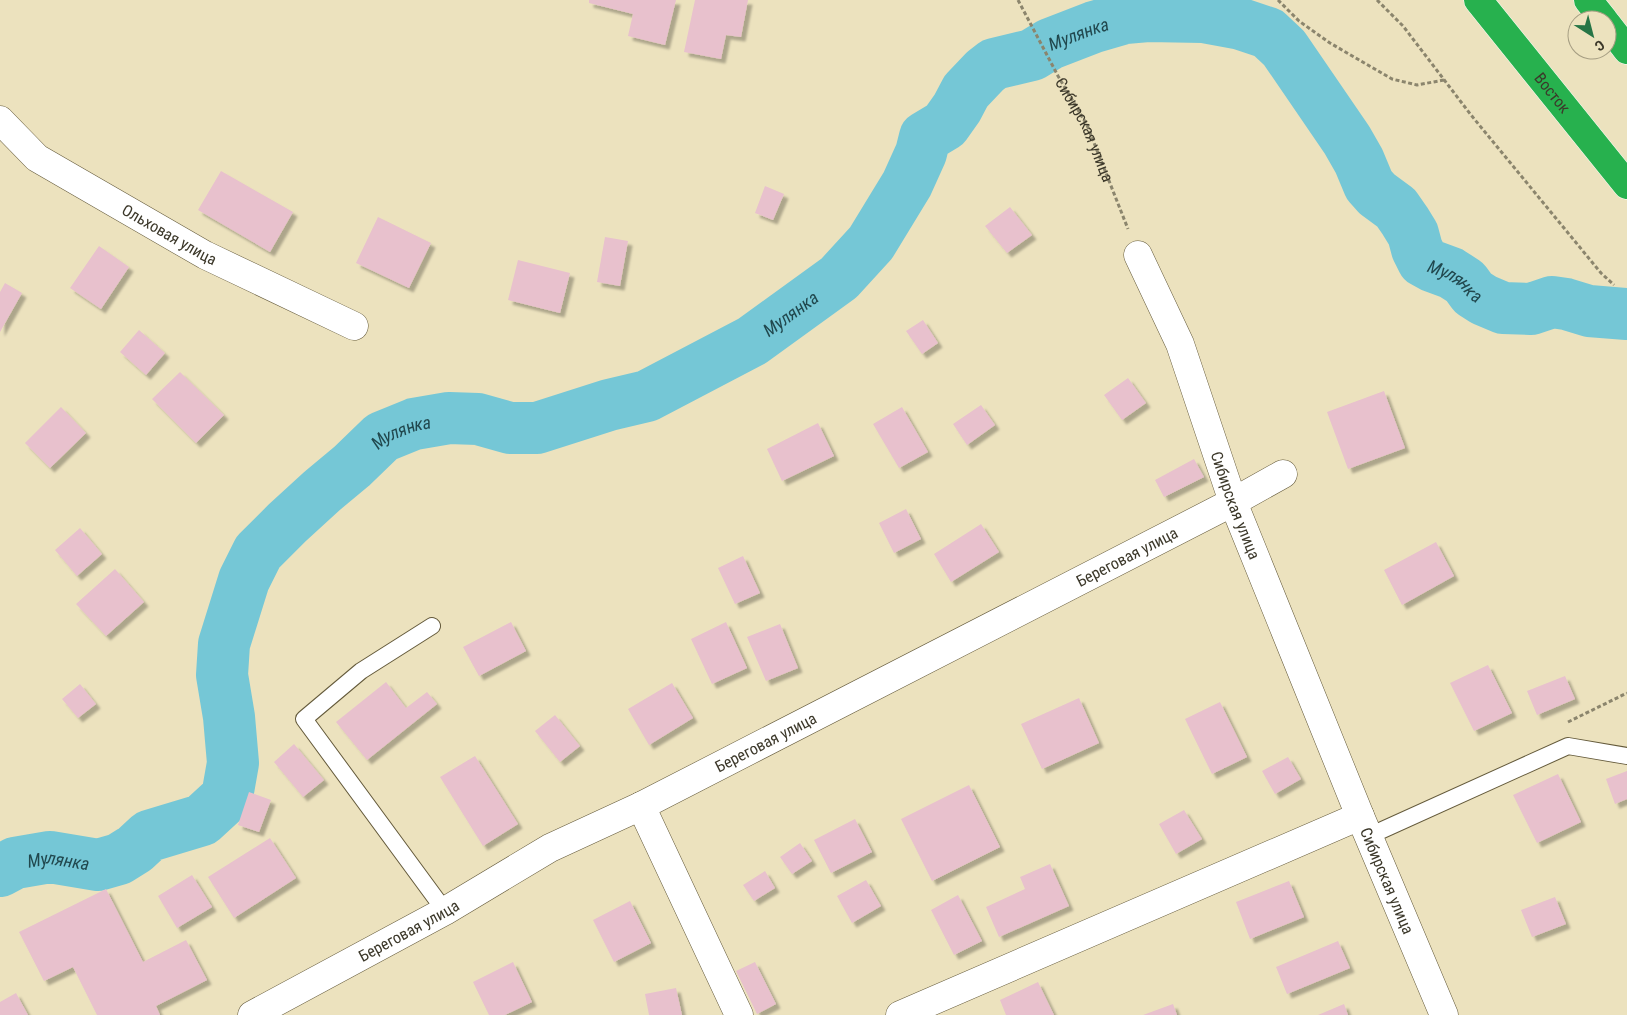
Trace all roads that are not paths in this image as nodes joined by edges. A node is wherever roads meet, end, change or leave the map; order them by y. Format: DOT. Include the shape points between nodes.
graph roads {
  1 [pos="1478,0"];
  2 [pos="1588,0"];
  3 [pos="1596,10"];
  4 [pos="1617,37"];
  5 [pos="1627,50"];
  6 [pos="0,120"];
  7 [pos="1627,185"];
  8 [pos="1138,255"];
  9 [pos="354,326"];
  10 [pos="1283,474"];
  11 [pos="1233,502"];
  12 [pos="432,626"];
  13 [pos="1627,756"];
  14 [pos="641,806"];
  15 [pos="1364,826"];
  16 [pos="446,911"];
  17 [pos="252,1015"];
  18 [pos="739,1015"];
  19 [pos="900,1015"];
  20 [pos="1444,1015"];
  1 -- 7 [label="highway, Восток"];
  2 -- 3 [label="highway"];
  4 -- 5 [label="highway"];
  6 -- 9 [label="street, Ольховая улица" via="37,158 205,255"];
  8 -- 11 [label="street, Сибирская улица" via="1180,344"];
  10 -- 11 [label="street, Береговая улица"];
  11 -- 14 [label="street, Береговая улица"];
  11 -- 15 [label="street, Сибирская улица"];
  12 -- 16 [label="lane" via="361,671 304,718"];
  13 -- 15 [label="lane" via="1568,746"];
  14 -- 16 [label="street, Береговая улица" via="550,848"];
  14 -- 18 [label="street"];
  15 -- 19 [label="street"];
  15 -- 20 [label="street, Сибирская улица"];
  16 -- 17 [label="street, Береговая улица"];
}
